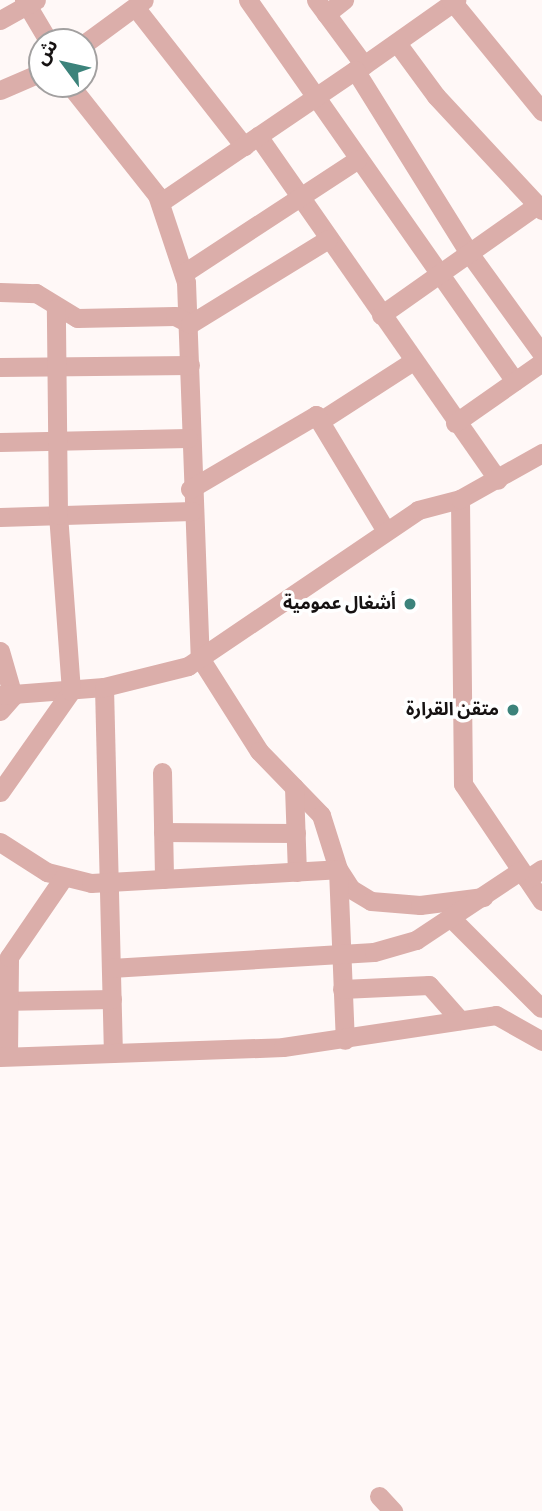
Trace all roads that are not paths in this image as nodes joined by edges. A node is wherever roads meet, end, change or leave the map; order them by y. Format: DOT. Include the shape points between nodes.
graph roads {
  1 [pos="248,0"];
  2 [pos="344,0"];
  3 [pos="453,1"];
  4 [pos="29,2"];
  5 [pos="132,4"];
  6 [pos="321,7"];
  7 [pos="0,20"];
  8 [pos="41,28"];
  9 [pos="98,32"];
  10 [pos="397,43"];
  11 [pos="359,67"];
  12 [pos="28,78"];
  13 [pos="0,90"];
  14 [pos="80,98"];
  15 [pos="314,98"];
  16 [pos="542,111"];
  17 [pos="251,141"];
  18 [pos="357,160"];
  19 [pos="300,197"];
  20 [pos="161,202"];
  21 [pos="540,207"];
  22 [pos="328,239"];
  23 [pos="469,253"];
  24 [pos="184,273"];
  25 [pos="436,274"];
  26 [pos="0,292"];
  27 [pos="56,308"];
  28 [pos="381,314"];
  29 [pos="190,324"];
  30 [pos="542,354"];
  31 [pos="413,362"];
  32 [pos="542,362"];
  33 [pos="57,365"];
  34 [pos="190,365"];
  35 [pos="0,368"];
  36 [pos="515,381"];
  37 [pos="320,421"];
  38 [pos="455,423"];
  39 [pos="188,438"];
  40 [pos="58,441"];
  41 [pos="0,442"];
  42 [pos="542,453"];
  43 [pos="498,480"];
  44 [pos="190,489"];
  45 [pos="460,499"];
  46 [pos="192,511"];
  47 [pos="58,515"];
  48 [pos="0,517"];
  49 [pos="386,531"];
  50 [pos="0,651"];
  51 [pos="200,657"];
  52 [pos="104,687"];
  53 [pos="71,691"];
  54 [pos="4,701"];
  55 [pos="162,772"];
  56 [pos="294,787"];
  57 [pos="0,792"];
  58 [pos="163,832"];
  59 [pos="296,833"];
  60 [pos="0,842"];
  61 [pos="338,870"];
  62 [pos="297,872"];
  63 [pos="529,873"];
  64 [pos="62,878"];
  65 [pos="164,879"];
  66 [pos="108,882"];
  67 [pos="483,897"];
  68 [pos="542,901"];
  69 [pos="451,918"];
  70 [pos="340,956"];
  71 [pos="111,968"];
  72 [pos="342,989"];
  73 [pos="112,999"];
  74 [pos="3,1001"];
  75 [pos="542,1007"];
  76 [pos="460,1020"];
  77 [pos="522,1026"];
  78 [pos="345,1040"];
  79 [pos="542,1041"];
  80 [pos="113,1053"];
  81 [pos="4,1056"];
  82 [pos="379,1496"];
  83 [pos="393,1511"];
  1 -- 15 [label="street"];
  2 -- 6 [label="street"];
  3 -- 10 [label="street"];
  3 -- 16 [label="street"];
  4 -- 7 [label="street"];
  4 -- 8 [label="street"];
  5 -- 9 [label="street"];
  5 -- 17 [label="street"];
  6 -- 11 [label="street"];
  10 -- 11 [label="street"];
  10 -- 21 [label="street" via="436,96"];
  11 -- 15 [label="street"];
  11 -- 23 [label="street"];
  12 -- 13 [label="street"];
  14 -- 20 [label="street"];
  15 -- 17 [label="street"];
  15 -- 18 [label="street"];
  17 -- 19 [label="street"];
  17 -- 20 [label="street"];
  18 -- 19 [label="street"];
  18 -- 25 [label="street"];
  19 -- 22 [label="street"];
  19 -- 24 [label="street"];
  20 -- 24 [label="street"];
  21 -- 23 [label="street"];
  22 -- 28 [label="street"];
  22 -- 29 [label="street"];
  23 -- 25 [label="street"];
  23 -- 30 [label="street"];
  24 -- 29 [label="street"];
  25 -- 28 [label="street"];
  25 -- 36 [label="street"];
  26 -- 27 [label="street" via="36,293"];
  27 -- 29 [label="street" via="77,318 175,316"];
  27 -- 33 [label="street"];
  28 -- 31 [label="street"];
  29 -- 34 [label="street"];
  31 -- 37 [label="street"];
  31 -- 38 [label="street"];
  32 -- 36 [label="street"];
  33 -- 34 [label="street"];
  33 -- 35 [label="street"];
  33 -- 40 [label="street"];
  34 -- 39 [label="street"];
  36 -- 38 [label="street"];
  37 -- 44 [label="street" via="316,415"];
  37 -- 49 [label="street"];
  38 -- 43 [label="street"];
  39 -- 40 [label="street"];
  39 -- 44 [label="street"];
  40 -- 41 [label="street"];
  40 -- 47 [label="street"];
  42 -- 43 [label="street"];
  43 -- 45 [label="street"];
  44 -- 46 [label="street"];
  45 -- 49 [label="street" via="418,510"];
  45 -- 63 [label="street" via="463,784"];
  46 -- 47 [label="street"];
  46 -- 51 [label="street"];
  47 -- 48 [label="street"];
  47 -- 53 [label="street"];
  49 -- 51 [label="street"];
  50 -- 54 [label="street"];
  51 -- 52 [label="street" via="151,680"];
  51 -- 56 [label="street" via="259,751"];
  52 -- 53 [label="street"];
  52 -- 66 [label="street"];
  53 -- 54 [label="street"];
  53 -- 57 [label="street"];
  55 -- 58 [label="street"];
  56 -- 59 [label="street"];
  56 -- 61 [label="street" via="321,815"];
  58 -- 59 [label="street"];
  58 -- 65 [label="street"];
  59 -- 62 [label="street"];
  60 -- 64 [label="street"];
  61 -- 62 [label="street"];
  61 -- 67 [label="street" via="351,889 371,901 420,905"];
  61 -- 70 [label="street"];
  62 -- 65 [label="street"];
  63 -- 67 [label="street"];
  63 -- 68 [label="street"];
  64 -- 66 [label="street"];
  64 -- 74 [label="street" via="9,957"];
  65 -- 66 [label="street"];
  66 -- 71 [label="street"];
  67 -- 69 [label="street"];
  69 -- 70 [label="street" via="416,940"];
  69 -- 75 [label="street"];
  70 -- 71 [label="street"];
  70 -- 72 [label="street"];
  71 -- 73 [label="street"];
  72 -- 76 [label="street" via="429,985"];
  72 -- 78 [label="street"];
  73 -- 74 [label="street"];
  73 -- 80 [label="street"];
  74 -- 81 [label="street"];
  75 -- 77 [label="street"];
  76 -- 77 [label="street" via="496,1015"];
  76 -- 78 [label="street"];
  77 -- 79 [label="street"];
  78 -- 80 [label="street"];
  80 -- 81 [label="street"];
  82 -- 83 [label="street"];
}
